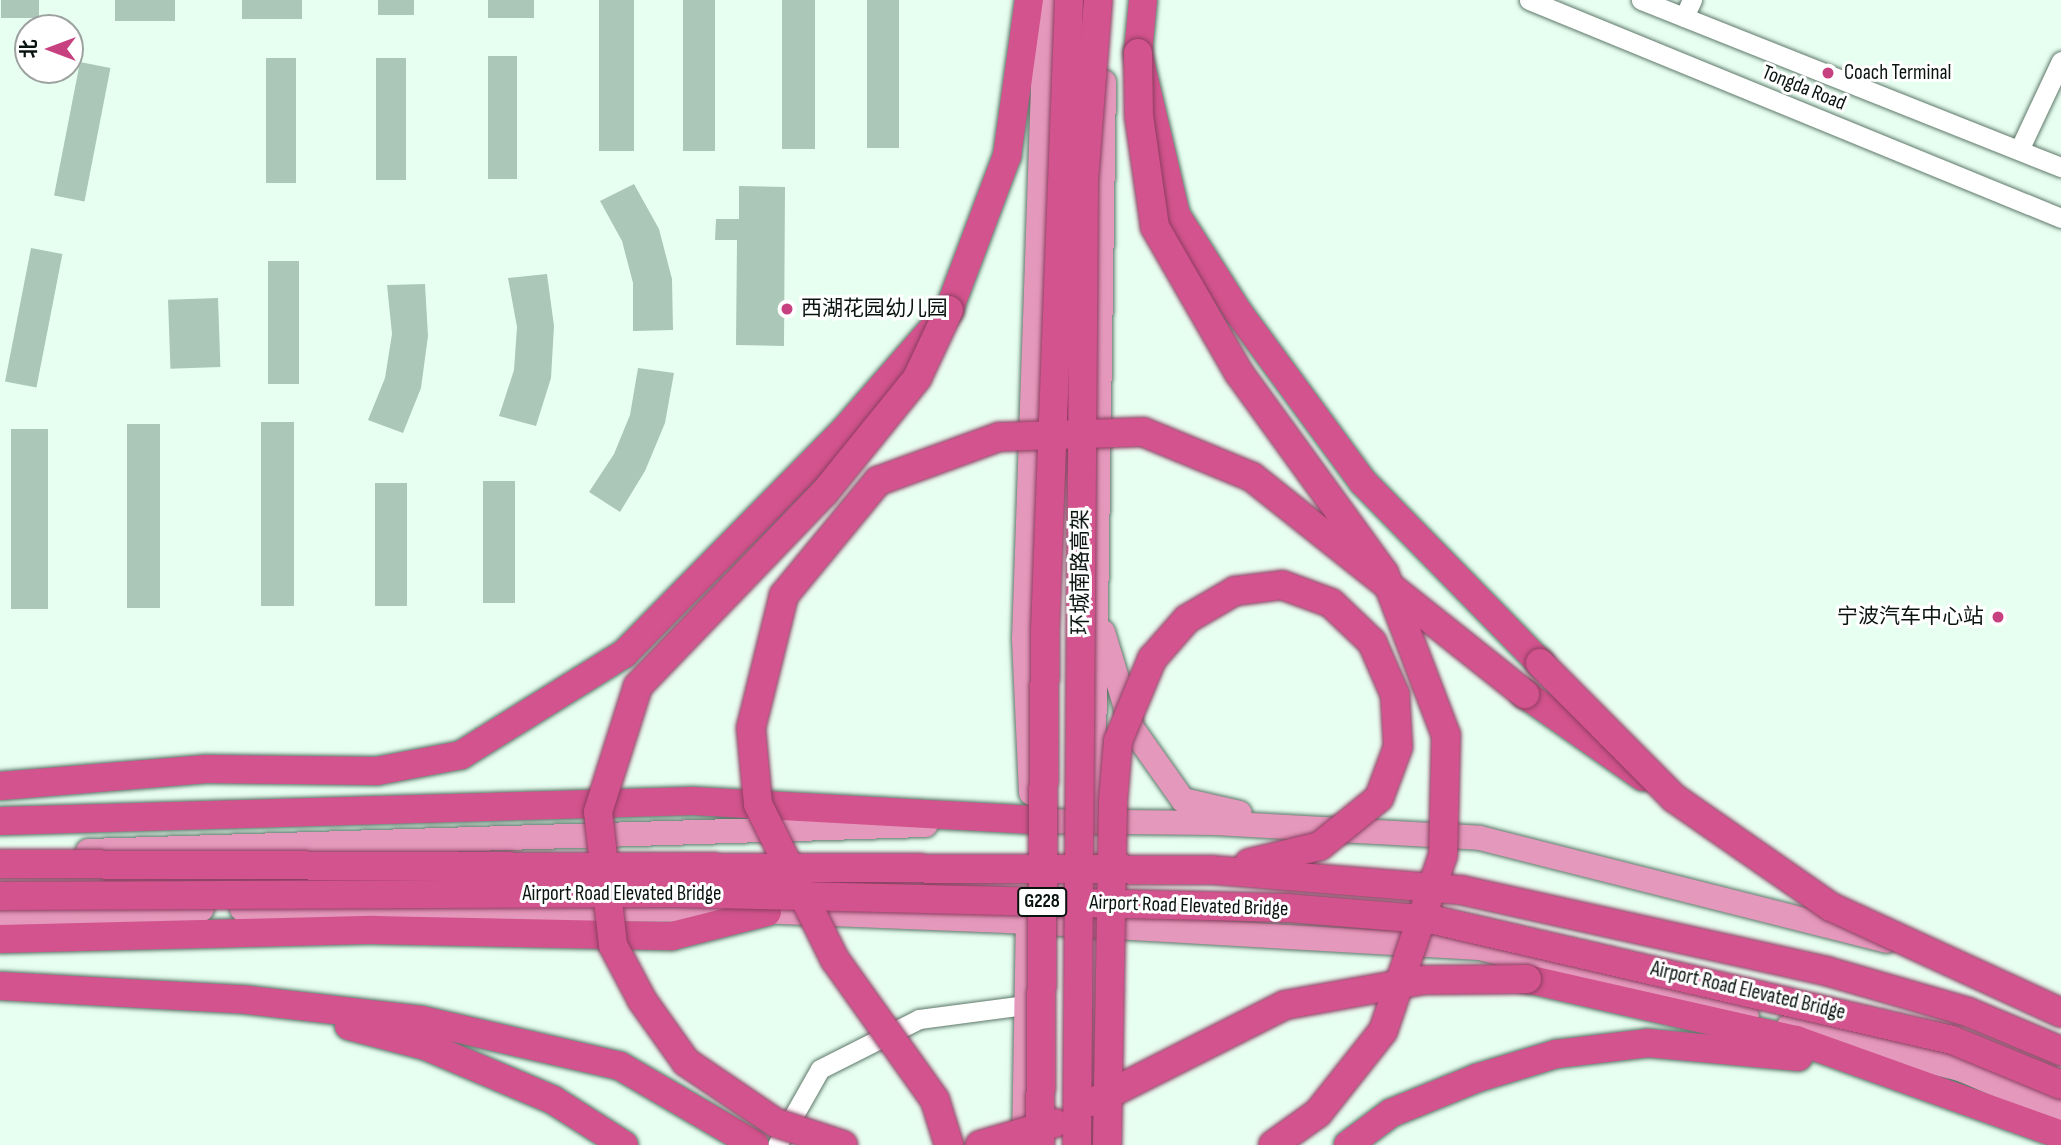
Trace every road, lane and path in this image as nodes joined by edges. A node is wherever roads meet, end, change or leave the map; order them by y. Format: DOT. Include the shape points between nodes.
graph roads {
  1 [pos="1029,0"];
  2 [pos="1046,0"];
  3 [pos="1069,0"];
  4 [pos="1098,0"];
  5 [pos="1110,0"];
  6 [pos="1143,0"];
  7 [pos="1529,0"];
  8 [pos="1641,0"];
  9 [pos="1688,9"];
  10 [pos="1138,53"];
  11 [pos="2061,61"];
  12 [pos="2020,148"];
  13 [pos="2061,167"];
  14 [pos="2061,218"];
  15 [pos="949,310"];
  16 [pos="1096,608"];
  17 [pos="0,786"];
  18 [pos="1674,798"];
  19 [pos="1032,820"];
  20 [pos="0,821"];
  21 [pos="1093,821"];
  22 [pos="1309,828"];
  23 [pos="0,851"];
  24 [pos="0,864"];
  25 [pos="1212,870"];
  26 [pos="0,896"];
  27 [pos="767,912"];
  28 [pos="0,916"];
  29 [pos="1028,922"];
  30 [pos="1089,925"];
  31 [pos="0,939"];
  32 [pos="0,986"];
  33 [pos="248,1000"];
  34 [pos="2061,1001"];
  35 [pos="1026,1005"];
  36 [pos="2061,1013"];
  37 [pos="2061,1051"];
  38 [pos="1871,1067"];
  39 [pos="2061,1085"];
  40 [pos="2061,1112"];
  41 [pos="2061,1135"];
  42 [pos="624,1145"];
  43 [pos="755,1145"];
  44 [pos="777,1145"];
  45 [pos="843,1145"];
  46 [pos="948,1145"];
  47 [pos="980,1145"];
  48 [pos="1024,1145"];
  49 [pos="1040,1145"];
  50 [pos="1077,1145"];
  51 [pos="1087,1145"];
  52 [pos="1107,1145"];
  53 [pos="1273,1145"];
  54 [pos="1348,1145"];
  1 -- 15 [label="highway" via="1007,156"];
  2 -- 19 [label="main road" via="1024,639"];
  3 -- 49 [label="highway, 环城南路高架, bridge" via="1045,630"];
  4 -- 50 [label="highway, 环城南路高架, bridge" via="1084,181"];
  5 -- 16 [label="main road" via="1104,32"];
  6 -- 10 [label="highway"];
  7 -- 14 [label="street, Tongda Road"];
  8 -- 9 [label="street"];
  9 -- 12 [label="street"];
  10 -- 18 [label="highway, bridge" via="1176,215 1238,312 1363,482"];
  10 -- 53 [label="highway, bridge" via="1139,116 1155,227 1239,373 1384,573 1446,735 1443,855 1384,1031 1318,1113"];
  11 -- 12 [label="street"];
  12 -- 13 [label="street"];
  15 -- 17 [label="highway, bridge" via="843,432 624,654 461,755 377,771 206,769"];
  15 -- 45 [label="highway, bridge" via="917,378 824,493 638,686 598,812 613,945 642,1000 686,1062 776,1123"];
  16 -- 21 [label="main road"];
  16 -- 22 [label="main road" via="1132,728 1183,800"];
  18 -- 36 [label="highway, bridge" via="1831,906"];
  18 -- 46 [label="highway, bridge" via="1525,694 1252,477 1143,432 999,437 878,481 785,595 751,728 758,804 835,960 935,1100"];
  19 -- 20 [label="highway" via="693,801"];
  19 -- 21 [label="main road"];
  19 -- 23 [label="main road" via="712,834"];
  19 -- 29 [label="main road"];
  21 -- 22 [label="main road"];
  21 -- 30 [label="main road"];
  22 -- 34 [label="main road" via="1480,838 1969,962"];
  24 -- 25 [label="highway, Airport Road Elevated Bridge / G228, bridge"];
  25 -- 37 [label="highway, Airport Road Elevated Bridge / G228, bridge" via="1461,890 1826,971 1968,1012"];
  25 -- 52 [label="highway, bridge" via="1320,846 1379,798 1398,747 1395,695 1372,642 1331,603 1282,585 1235,591 1187,619 1152,659 1118,741 1111,852"];
  26 -- 39 [label="highway, Airport Road Elevated Bridge / G228, bridge" via="676,893 1288,908 1434,920 1952,1040"];
  27 -- 28 [label="main road" via="188,908"];
  27 -- 29 [label="main road"];
  27 -- 31 [label="highway" via="672,936 374,930"];
  29 -- 30 [label="main road"];
  29 -- 35 [label="main road"];
  30 -- 40 [label="main road" via="1480,948 1960,1069"];
  30 -- 51 [label="main road"];
  32 -- 33 [label="highway"];
  33 -- 42 [label="highway" via="426,1046 553,1100"];
  33 -- 43 [label="highway" via="421,1020 620,1066"];
  35 -- 44 [label="street" via="919,1018 820,1069"];
  35 -- 48 [label="main road"];
  38 -- 41 [label="highway"];
  38 -- 47 [label="highway, bridge" via="1796,1040 1527,979 1424,980 1285,1005 1056,1122"];
  38 -- 54 [label="highway" via="1709,1045 1648,1042 1556,1054 1477,1077 1391,1113"];
}
